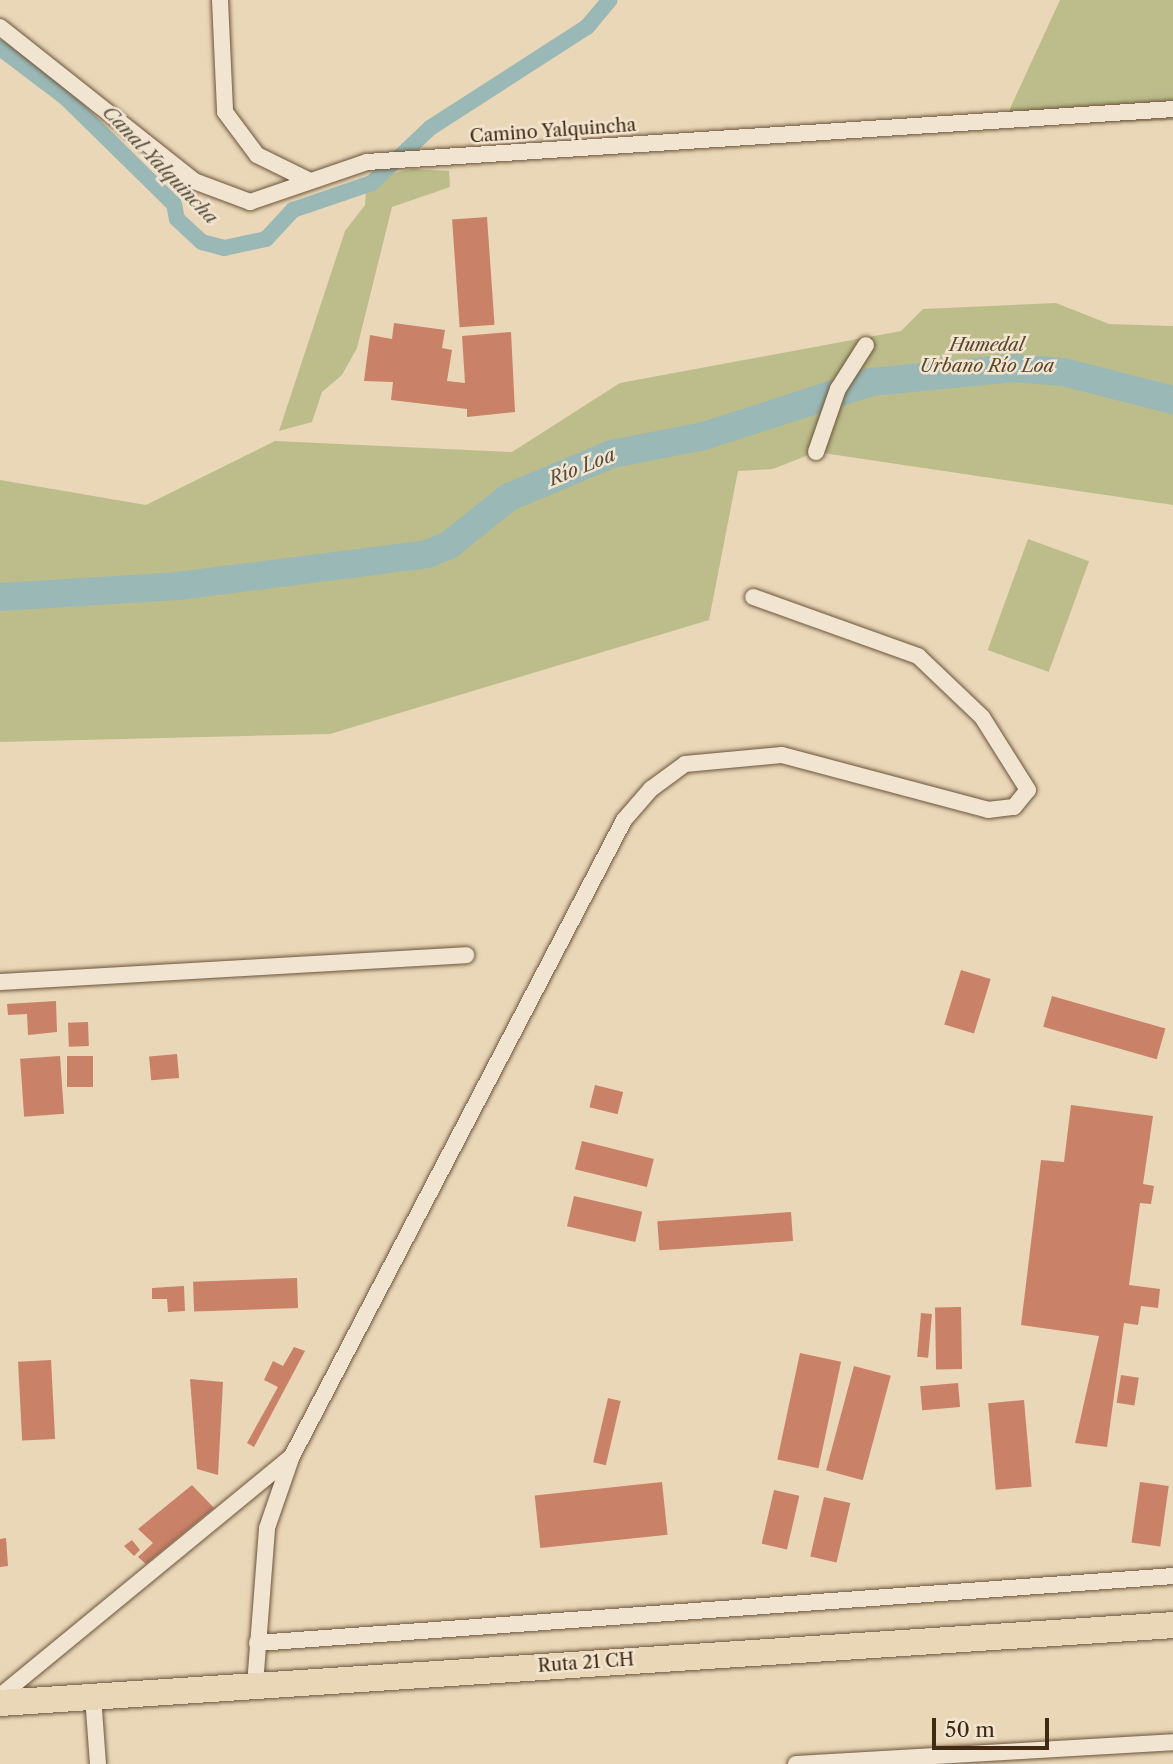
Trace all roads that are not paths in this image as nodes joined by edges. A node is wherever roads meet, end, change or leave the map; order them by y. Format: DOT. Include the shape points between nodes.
graph roads {
  1 [pos="220,0"];
  2 [pos="0,27"];
  3 [pos="1173,109"];
  4 [pos="310,181"];
  5 [pos="866,345"];
  6 [pos="816,452"];
  7 [pos="753,597"];
  8 [pos="466,954"];
  9 [pos="0,982"];
  10 [pos="292,1456"];
  11 [pos="1173,1576"];
  12 [pos="1173,1625"];
  13 [pos="257,1643"];
  14 [pos="254,1685"];
  15 [pos="0,1696"];
  16 [pos="93,1696"];
  17 [pos="0,1703"];
  18 [pos="1173,1742"];
  19 [pos="98,1764"];
  20 [pos="796,1764"];
  1 -- 4 [label="street" via="225,112 257,155"];
  2 -- 4 [label="street, Camino Yalquincha" via="224,197 250,202"];
  3 -- 4 [label="street, Camino Yalquincha" via="367,162"];
  5 -- 6 [label="street" via="838,389"];
  7 -- 10 [label="street" via="918,656 1008,751 1028,790 1023,800 1002,811 988,810 782,755 685,764 651,789 624,820"];
  8 -- 9 [label="street"];
  10 -- 13 [label="street" via="267,1528"];
  10 -- 15 [label="street"];
  11 -- 13 [label="street"];
  12 -- 14 [label="highway, Ruta 21 CH"];
  13 -- 14 [label="street"];
  14 -- 16 [label="highway, Ruta 21 CH"];
  16 -- 17 [label="highway, Ruta 21 CH"];
  16 -- 19 [label="street"];
  18 -- 20 [label="street"];
}
